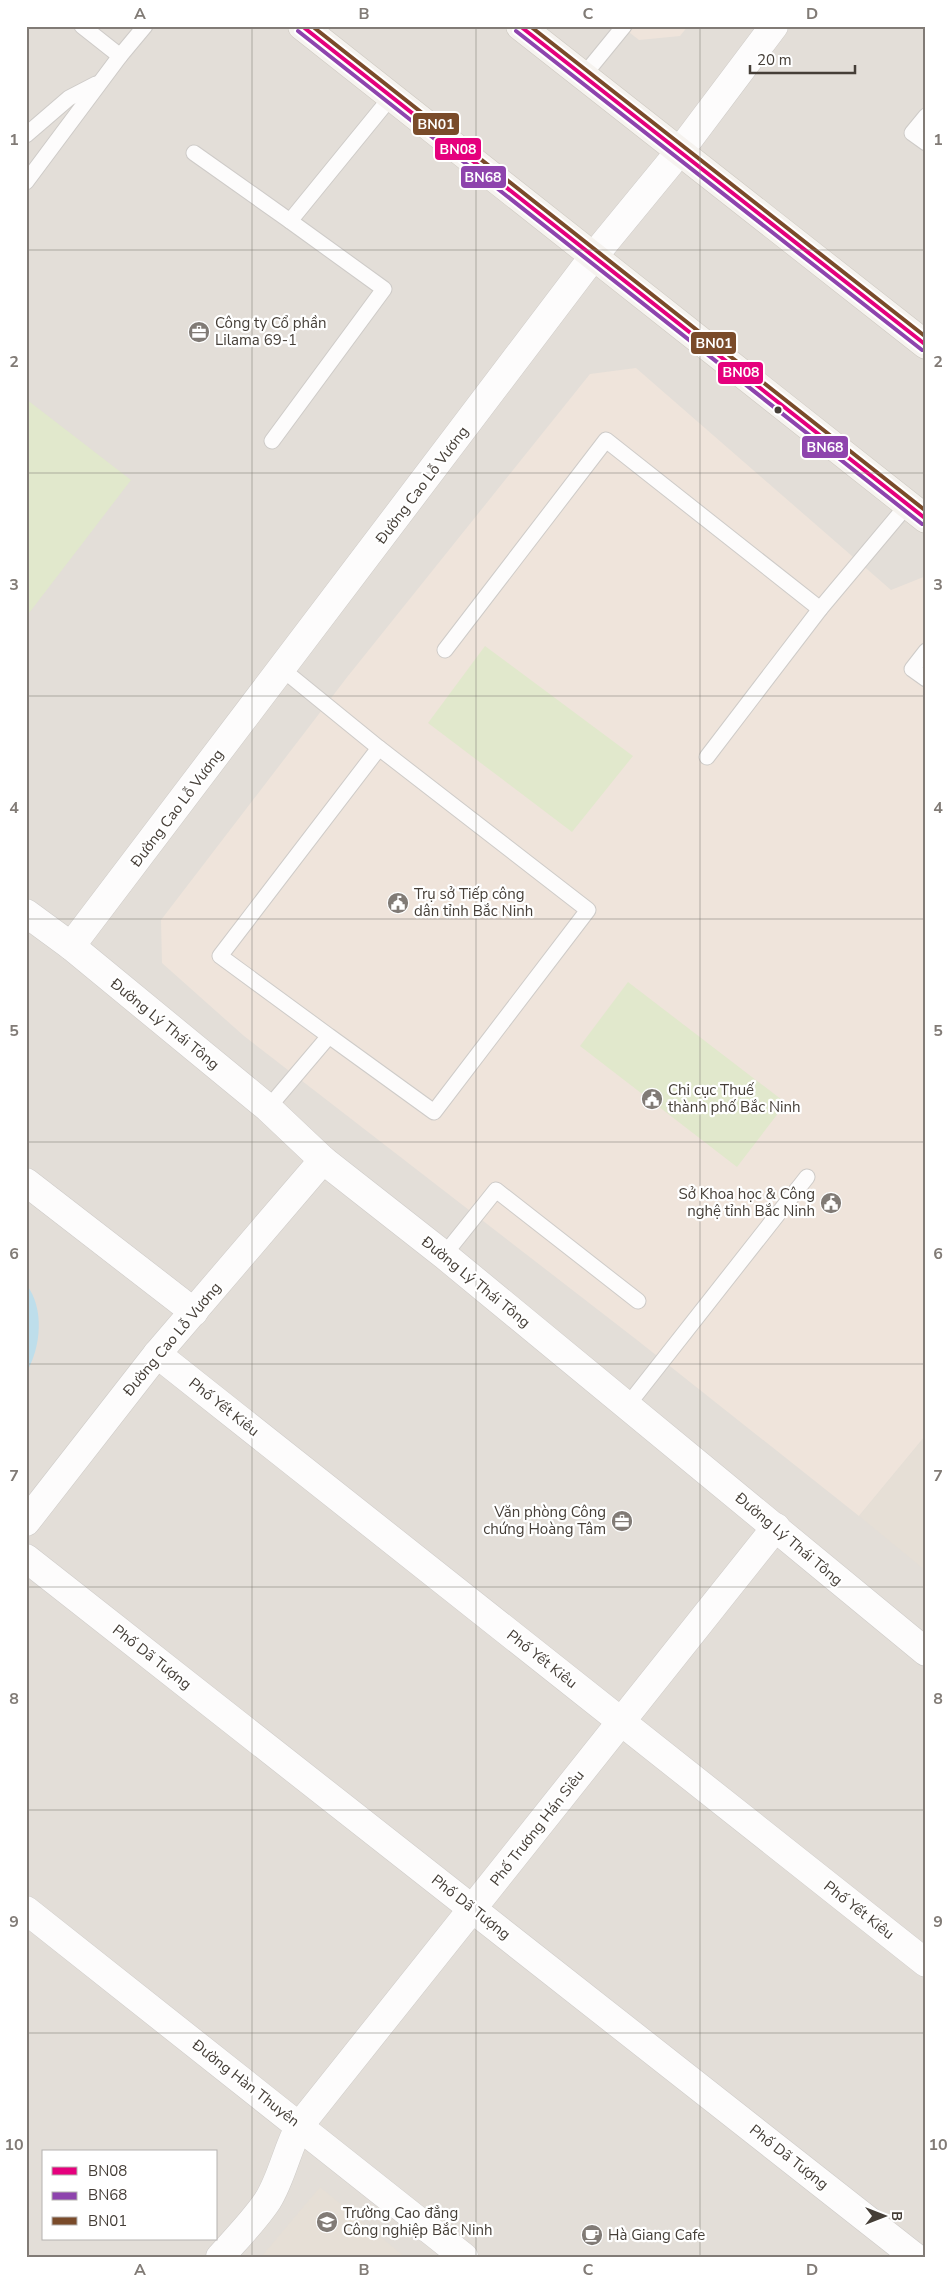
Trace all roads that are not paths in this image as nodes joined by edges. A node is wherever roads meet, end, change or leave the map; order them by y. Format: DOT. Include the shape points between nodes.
graph roads {
  1 [pos="82,26"];
  2 [pos="145,26"];
  3 [pos="302,26"];
  4 [pos="520,26"];
  5 [pos="624,26"];
  6 [pos="774,26"];
  7 [pos="120,56"];
  8 [pos="584,76"];
  9 [pos="101,80"];
  10 [pos="391,97"];
  11 [pos="926,116"];
  12 [pos="26,135"];
  13 [pos="926,143"];
  14 [pos="680,151"];
  15 [pos="194,153"];
  16 [pos="26,182"];
  17 [pos="290,221"];
  18 [pos="594,257"];
  19 [pos="926,345"];
  20 [pos="272,441"];
  21 [pos="917,511"];
  22 [pos="820,609"];
  23 [pos="445,650"];
  24 [pos="926,651"];
  25 [pos="282,669"];
  26 [pos="926,679"];
  27 [pos="379,748"];
  28 [pos="707,757"];
  29 [pos="30,923"];
  30 [pos="71,946"];
  31 [pos="329,1036"];
  32 [pos="268,1108"];
  33 [pos="323,1160"];
  34 [pos="807,1177"];
  35 [pos="26,1182"];
  36 [pos="444,1255"];
  37 [pos="638,1301"];
  38 [pos="194,1312"];
  39 [pos="157,1354"];
  40 [pos="627,1406"];
  41 [pos="26,1522"];
  42 [pos="776,1527"];
  43 [pos="26,1558"];
  44 [pos="926,1652"];
  45 [pos="621,1722"];
  46 [pos="473,1909"];
  47 [pos="26,1910"];
  48 [pos="926,1963"];
  49 [pos="300,2125"];
  50 [pos="220,2257"];
  51 [pos="464,2257"];
  52 [pos="915,2257"];
  1 -- 7 [label="lane"];
  2 -- 7 [label="lane"];
  3 -- 10 [label="main road"];
  4 -- 8 [label="main road"];
  5 -- 8 [label="lane"];
  6 -- 14 [label="street, Đường Cao Lỗ Vương"];
  7 -- 9 [label="lane"];
  8 -- 14 [label="main road"];
  9 -- 12 [label="lane" via="69,98"];
  9 -- 16 [label="lane"];
  10 -- 17 [label="lane"];
  10 -- 18 [label="main road"];
  11 -- 13 [label="lane" via="912,133"];
  14 -- 18 [label="street, Đường Cao Lỗ Vương"];
  14 -- 19 [label="main road"];
  15 -- 17 [label="lane"];
  17 -- 20 [label="lane" via="384,289"];
  18 -- 21 [label="main road"];
  18 -- 25 [label="street, Đường Cao Lỗ Vương"];
  21 -- 22 [label="lane"];
  22 -- 23 [label="lane" via="606,440"];
  22 -- 28 [label="lane"];
  24 -- 26 [label="lane" via="912,669"];
  25 -- 27 [label="lane"];
  25 -- 30 [label="street, Đường Cao Lỗ Vương"];
  27 -- 31 [label="lane" via="220,956"];
  27 -- 31 [label="lane" via="588,910 434,1112"];
  29 -- 30 [label="street, Đường Lý Thái Tông"];
  30 -- 32 [label="street, Đường Lý Thái Tông"];
  31 -- 32 [label="lane"];
  32 -- 33 [label="street, Đường Lý Thái Tông"];
  33 -- 36 [label="street, Đường Lý Thái Tông"];
  33 -- 38 [label="street, Đường Cao Lỗ Vương"];
  34 -- 40 [label="lane"];
  35 -- 38 [label="street"];
  36 -- 37 [label="lane" via="496,1190"];
  36 -- 40 [label="street, Đường Lý Thái Tông"];
  38 -- 39 [label="street, Đường Cao Lỗ Vương"];
  39 -- 41 [label="street, Đường Cao Lỗ Vương"];
  39 -- 45 [label="street, Phố Yết Kiêu"];
  40 -- 42 [label="street, Đường Lý Thái Tông"];
  42 -- 44 [label="street, Đường Lý Thái Tông"];
  42 -- 45 [label="street, Phố Trương Hán Siêu"];
  43 -- 46 [label="street, Phố Dã Tượng"];
  45 -- 46 [label="street, Phố Trương Hán Siêu"];
  45 -- 48 [label="street, Phố Yết Kiêu"];
  46 -- 49 [label="street, Phố Trương Hán Siêu"];
  46 -- 52 [label="street, Phố Dã Tượng"];
  47 -- 49 [label="street, Đường Hàn Thuyên"];
  49 -- 50 [label="street, Phố Trương Hán Siêu" via="267,2201"];
  49 -- 51 [label="street, Đường Hàn Thuyên"];
}
